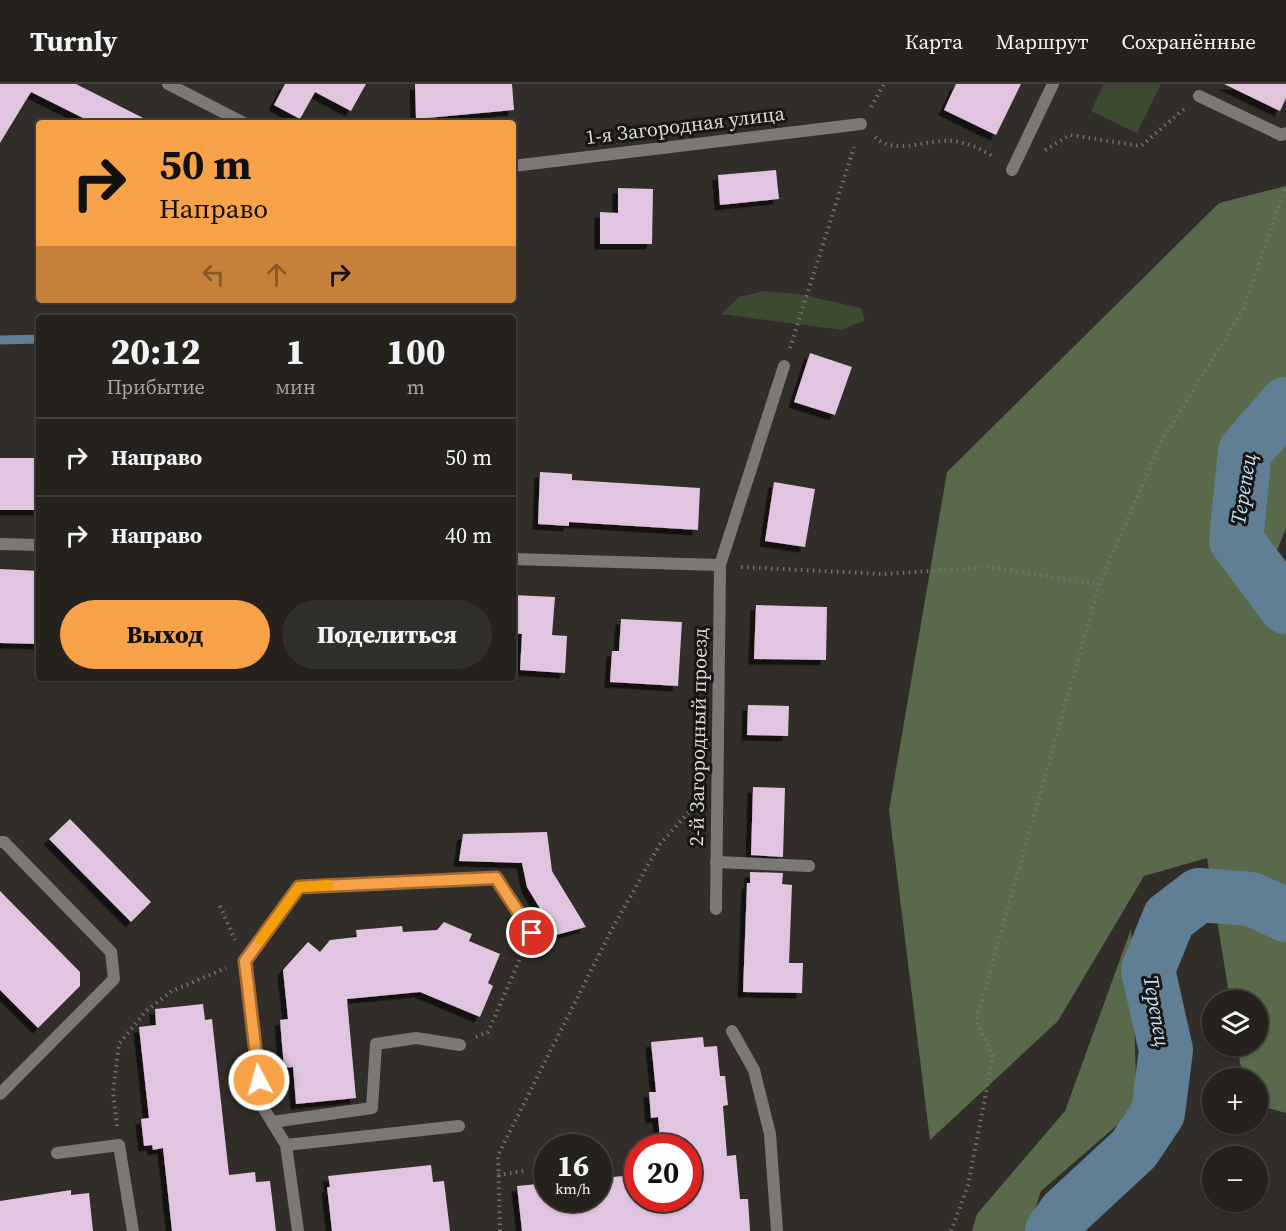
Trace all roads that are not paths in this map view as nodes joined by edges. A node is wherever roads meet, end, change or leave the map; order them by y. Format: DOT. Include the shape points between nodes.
graph roads {
  1 [pos="168,84"];
  2 [pos="1053,84"];
  3 [pos="1199,96"];
  4 [pos="238,120"];
  5 [pos="861,124"];
  6 [pos="1286,133"];
  7 [pos="516,166"];
  8 [pos="1012,170"];
  9 [pos="784,366"];
  10 [pos="0,544"];
  11 [pos="36,545"];
  12 [pos="516,559"];
  13 [pos="720,566"];
  14 [pos="0,842"];
  15 [pos="716,862"];
  16 [pos="809,866"];
  17 [pos="716,909"];
  18 [pos="532,933"];
  19 [pos="732,1030"];
  20 [pos="460,1045"];
  21 [pos="0,1094"];
  22 [pos="272,1122"];
  23 [pos="459,1126"];
  24 [pos="286,1145"];
  25 [pos="57,1153"];
  26 [pos="133,1231"];
  27 [pos="298,1231"];
  28 [pos="777,1231"];
  1 -- 4 [label="street"];
  2 -- 8 [label="street"];
  3 -- 6 [label="street" via="1281,135"];
  5 -- 7 [label="street, 1-я Загородная улица"];
  9 -- 13 [label="street, 2-й Загородный проезд"];
  10 -- 11 [label="street"];
  12 -- 13 [label="street"];
  13 -- 15 [label="street, 2-й Загородный проезд"];
  14 -- 21 [label="street" via="111,952 114,979"];
  15 -- 16 [label="street"];
  15 -- 17 [label="street, 2-й Загородный проезд"];
  18 -- 22 [label="street" via="496,878 299,887 245,961 261,1104"];
  19 -- 28 [label="street" via="754,1071 770,1134"];
  20 -- 22 [label="street" via="416,1038 376,1044 372,1108"];
  22 -- 24 [label="street"];
  23 -- 24 [label="street"];
  24 -- 27 [label="street"];
  25 -- 26 [label="street" via="119,1145"];
}
